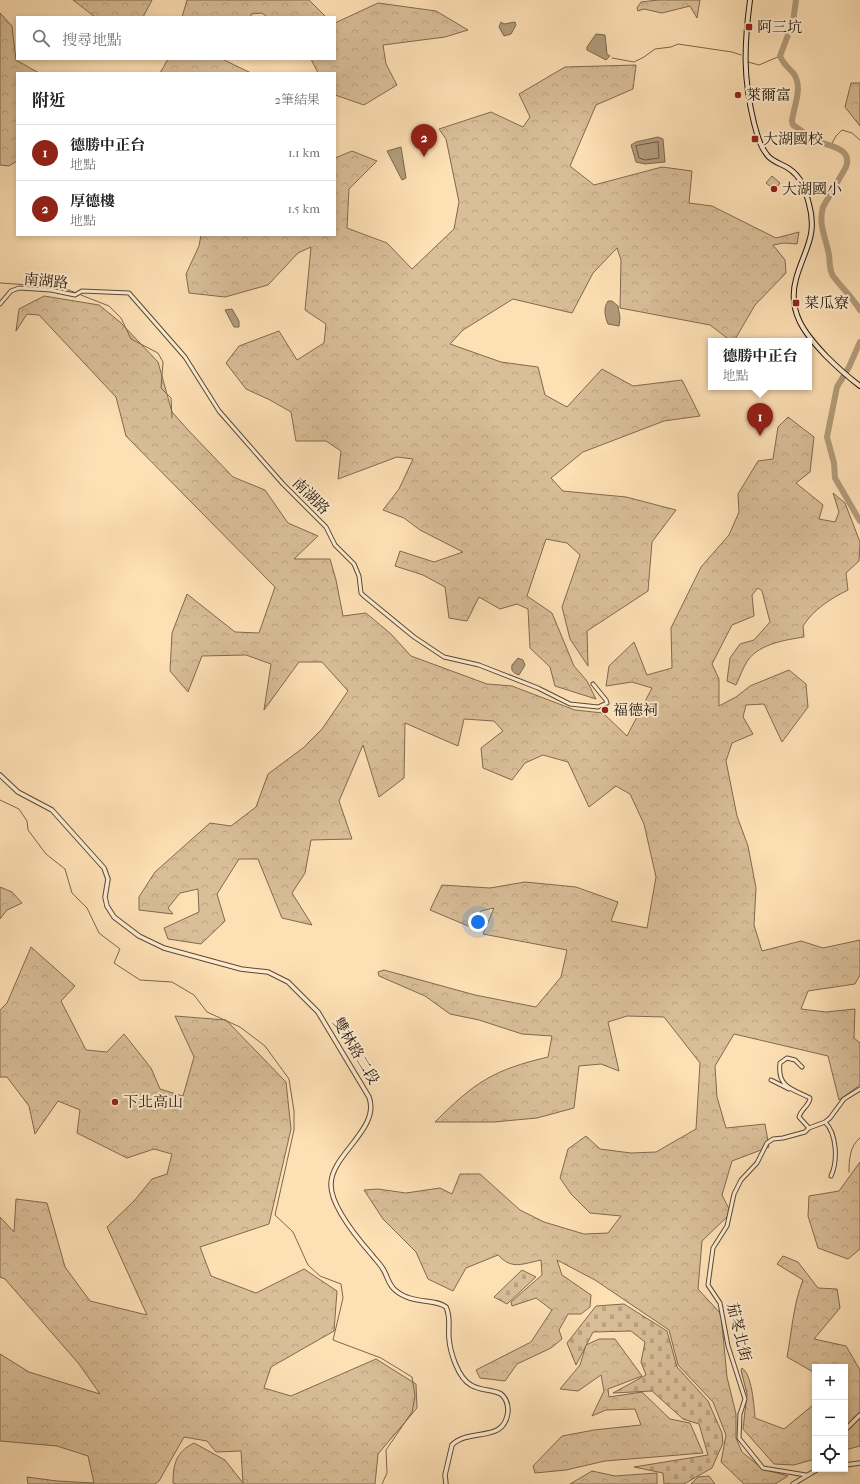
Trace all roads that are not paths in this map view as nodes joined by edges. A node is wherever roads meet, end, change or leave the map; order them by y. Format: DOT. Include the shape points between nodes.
graph roads {
  1 [pos="750,0"];
  2 [pos="0,304"];
  3 [pos="809,338"];
  4 [pos="812,341"];
  5 [pos="860,386"];
  6 [pos="593,684"];
  7 [pos="0,775"];
  8 [pos="802,1067"];
  9 [pos="771,1080"];
  10 [pos="789,1089"];
  11 [pos="860,1089"];
  12 [pos="825,1122"];
  13 [pos="809,1128"];
  14 [pos="831,1176"];
  15 [pos="860,1415"];
  16 [pos="848,1427"];
  17 [pos="860,1463"];
  18 [pos="848,1465"];
  19 [pos="812,1472"];
  20 [pos="806,1475"];
  21 [pos="446,1484"];
  22 [pos="793,1484"];
  1 -- 3 [label="main road" via="744,67 758,137 769,157 789,169 801,181 813,221 810,244 796,279 794,293 796,316"];
  2 -- 6 [label="street, 南湖路" via="7,294 19,288 75,295 82,291 128,293 185,357 220,411 283,484 323,524 335,546 354,564 364,596 414,637 444,657 479,665 538,688 570,704 603,706 607,703 606,700"];
  4 -- 5 [label="main road"];
  7 -- 21 [label="street, 雙林路二段" via="18,792 52,810 104,868 108,879 105,897 107,906 126,928 164,948 241,969 277,975 288,982 318,1012 372,1105 370,1115 359,1135 332,1174 331,1187 334,1199 356,1235 383,1268 392,1287 410,1299 442,1304 446,1307 449,1312 450,1343 466,1382 473,1387 501,1394 507,1403 506,1421 501,1428 465,1436 452,1445"];
  8 -- 10 [label="street" via="792,1058 786,1058 780,1063 782,1080"];
  9 -- 10 [label="street"];
  10 -- 13 [label="street" via="810,1098 810,1102 799,1117"];
  11 -- 12 [label="street, 茄苳北街" via="844,1099"];
  12 -- 13 [label="street, 茄苳北街"];
  12 -- 14 [label="street" via="829,1126 836,1147"];
  13 -- 20 [label="street, 茄苳北街" via="805,1132 773,1139 767,1143 756,1163 741,1180 734,1194 727,1226 713,1248 708,1285 720,1303 728,1346 745,1399 740,1414 740,1442 763,1468"];
  15 -- 16 [label="street"];
  17 -- 18 [label="street"];
  19 -- 20 [label="street"];
  20 -- 22 [label="street"];
}
